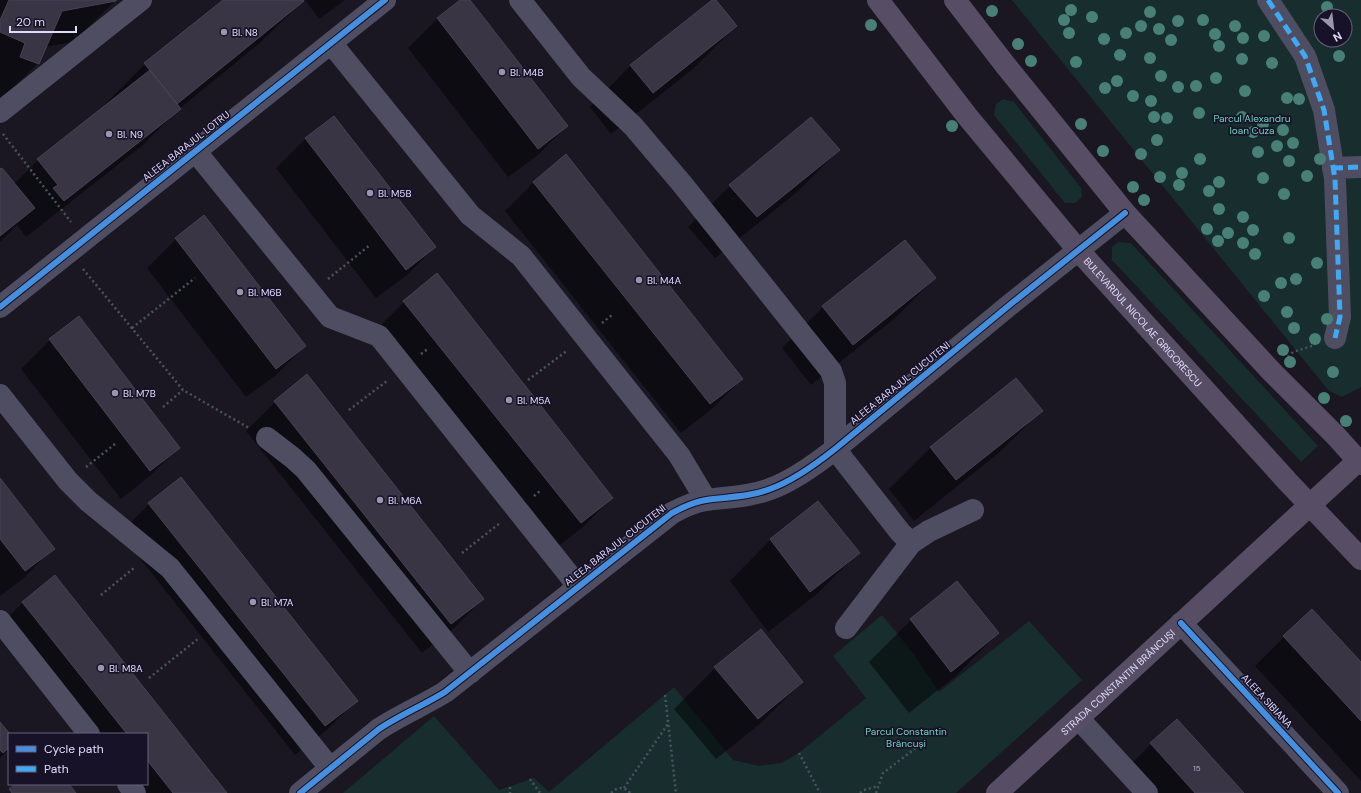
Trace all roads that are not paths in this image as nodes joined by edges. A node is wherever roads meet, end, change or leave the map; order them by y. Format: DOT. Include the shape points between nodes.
graph roads {
  1 [pos="141,0"];
  2 [pos="385,0"];
  3 [pos="520,0"];
  4 [pos="878,0"];
  5 [pos="955,0"];
  6 [pos="1268,0"];
  7 [pos="331,43"];
  8 [pos="0,112"];
  9 [pos="196,152"];
  10 [pos="1361,167"];
  11 [pos="1333,168"];
  12 [pos="1125,213"];
  13 [pos="1078,250"];
  14 [pos="0,307"];
  15 [pos="1335,338"];
  16 [pos="0,395"];
  17 [pos="266,438"];
  18 [pos="835,449"];
  19 [pos="1360,461"];
  20 [pos="706,500"];
  21 [pos="1310,505"];
  22 [pos="973,510"];
  23 [pos="911,543"];
  24 [pos="1361,559"];
  25 [pos="578,586"];
  26 [pos="0,621"];
  27 [pos="1181,624"];
  28 [pos="846,628"];
  29 [pos="470,673"];
  30 [pos="1078,718"];
  31 [pos="88,733"];
  32 [pos="330,768"];
  33 [pos="129,785"];
  34 [pos="135,793"];
  35 [pos="300,793"];
  36 [pos="997,793"];
  37 [pos="1147,793"];
  38 [pos="1338,793"];
  1 -- 8 [label="street"];
  2 -- 7 [label="street, ALEEA BARAJUL LOTRU"];
  3 -- 18 [label="street" via="582,77 633,126 683,185 831,371 835,383"];
  4 -- 13 [label="main road, BULEVARDUL NICOLAE GRIGORESCU" via="967,116"];
  5 -- 12 [label="main road"];
  6 -- 11 [label="street" via="1305,56 1324,110"];
  7 -- 9 [label="street, ALEEA BARAJUL LOTRU"];
  7 -- 20 [label="street" via="470,215 521,256 678,455"];
  9 -- 14 [label="street, ALEEA BARAJUL LOTRU"];
  9 -- 25 [label="street" via="330,317 379,336"];
  10 -- 11 [label="street"];
  11 -- 15 [label="street" via="1340,317"];
  12 -- 13 [label="street, ALEEA BARAJUL CUCUTENI"];
  12 -- 19 [label="main road" via="1272,372"];
  13 -- 18 [label="street, ALEEA BARAJUL CUCUTENI"];
  13 -- 21 [label="main road, BULEVARDUL NICOLAE GRIGORESCU"];
  16 -- 32 [label="street" via="68,481 88,501 170,568"];
  17 -- 29 [label="street" via="306,470"];
  18 -- 20 [label="street, ALEEA BARAJUL CUCUTENI" via="807,471 770,490"];
  18 -- 23 [label="street"];
  19 -- 21 [label="main road, STRADA CONSTANTIN BRÂNCUȘI"];
  20 -- 25 [label="street, ALEEA BARAJUL CUCUTENI" via="687,505 672,513"];
  21 -- 24 [label="main road, BULEVARDUL NICOLAE GRIGORESCU"];
  21 -- 27 [label="main road, STRADA CONSTANTIN BRÂNCUȘI"];
  22 -- 23 [label="street" via="929,531"];
  23 -- 28 [label="street"];
  25 -- 29 [label="street, ALEEA BARAJUL CUCUTENI"];
  26 -- 31 [label="street"];
  27 -- 30 [label="main road, STRADA CONSTANTIN BRÂNCUȘI"];
  27 -- 38 [label="street, ALEEA SIBIANA"];
  29 -- 32 [label="street, ALEEA BARAJUL CUCUTENI" via="433,700 379,729"];
  30 -- 36 [label="main road, STRADA CONSTANTIN BRÂNCUȘI"];
  30 -- 37 [label="street"];
  32 -- 35 [label="street, ALEEA BARAJUL CUCUTENI"];
  33 -- 34 [label="street"];
}
